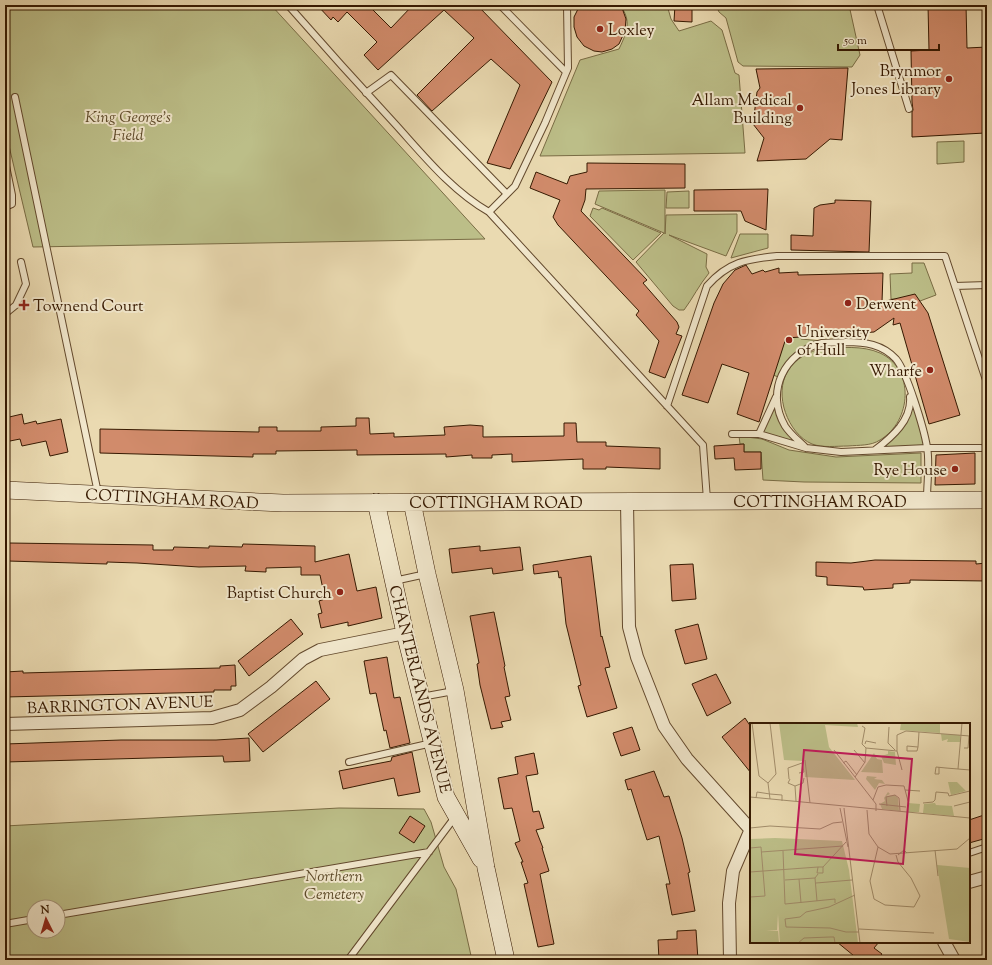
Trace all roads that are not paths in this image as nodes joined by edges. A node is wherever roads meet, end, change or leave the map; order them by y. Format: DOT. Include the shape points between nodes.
graph roads {
  1 [pos="288,5"];
  2 [pos="500,5"];
  3 [pos="567,5"];
  4 [pos="877,5"];
  5 [pos="566,72"];
  6 [pos="366,94"];
  7 [pos="15,97"];
  8 [pos="909,109"];
  9 [pos="5,161"];
  10 [pos="507,194"];
  11 [pos="5,207"];
  12 [pos="489,212"];
  13 [pos="21,262"];
  14 [pos="954,286"];
  15 [pos="987,286"];
  16 [pos="5,314"];
  17 [pos="987,383"];
  18 [pos="910,387"];
  19 [pos="776,397"];
  20 [pos="667,406"];
  21 [pos="732,434"];
  22 [pos="759,434"];
  23 [pos="806,448"];
  24 [pos="927,448"];
  25 [pos="981,448"];
  26 [pos="875,450"];
  27 [pos="5,490"];
  28 [pos="99,494"];
  29 [pos="927,500"];
  30 [pos="987,500"];
  31 [pos="707,501"];
  32 [pos="376,502"];
  33 [pos="412,502"];
  34 [pos="626,502"];
  35 [pos="427,574"];
  36 [pos="394,581"];
  37 [pos="405,633"];
  38 [pos="455,690"];
  39 [pos="420,697"];
  40 [pos="5,724"];
  41 [pos="432,743"];
  42 [pos="349,762"];
  43 [pos="456,816"];
  44 [pos="750,829"];
  45 [pos="750,832"];
  46 [pos="987,847"];
  47 [pos="429,852"];
  48 [pos="970,853"];
  49 [pos="486,868"];
  50 [pos="987,877"];
  51 [pos="970,882"];
  52 [pos="66,914"];
  53 [pos="26,920"];
  54 [pos="5,924"];
  55 [pos="945,943"];
  56 [pos="348,960"];
  57 [pos="506,960"];
  58 [pos="730,960"];
  59 [pos="954,960"];
  1 -- 6 [label="lane"];
  2 -- 5 [label="lane"];
  3 -- 5 [label="lane"];
  4 -- 8 [label="lane"];
  5 -- 10 [label="lane" via="515,186"];
  6 -- 10 [label="lane" via="390,75"];
  6 -- 12 [label="lane" via="451,184"];
  7 -- 28 [label="lane"];
  9 -- 11 [label="lane" via="12,195 12,204"];
  10 -- 12 [label="lane"];
  12 -- 20 [label="lane"];
  13 -- 16 [label="lane" via="26,284 16,305"];
  14 -- 15 [label="lane"];
  14 -- 17 [label="lane"];
  14 -- 20 [label="lane" via="945,256 777,256 752,258 734,264 718,274 707,286"];
  18 -- 19 [label="lane" via="896,359 883,348 870,343 822,343 794,358 779,380"];
  18 -- 24 [label="lane"];
  18 -- 26 [label="lane" via="911,403 901,426"];
  19 -- 22 [label="lane"];
  19 -- 23 [label="lane" via="786,427"];
  20 -- 31 [label="lane" via="702,444"];
  21 -- 22 [label="lane"];
  22 -- 23 [label="lane"];
  23 -- 26 [label="lane" via="841,452"];
  24 -- 25 [label="lane"];
  24 -- 26 [label="lane"];
  24 -- 29 [label="lane"];
  27 -- 28 [label="main road, COTTINGHAM ROAD"];
  28 -- 32 [label="main road, COTTINGHAM ROAD" via="282,503"];
  29 -- 30 [label="main road, COTTINGHAM ROAD"];
  29 -- 31 [label="main road, COTTINGHAM ROAD"];
  31 -- 34 [label="main road, COTTINGHAM ROAD"];
  32 -- 33 [label="main road, COTTINGHAM ROAD"];
  32 -- 36 [label="main road, CHANTERLANDS AVENUE"];
  33 -- 34 [label="main road, COTTINGHAM ROAD"];
  33 -- 35 [label="main road, CHANTERLANDS AVENUE"];
  34 -- 44 [label="street" via="629,628 637,657 664,726 688,759"];
  35 -- 36 [label="lane"];
  35 -- 38 [label="main road, CHANTERLANDS AVENUE"];
  36 -- 37 [label="main road, CHANTERLANDS AVENUE"];
  37 -- 39 [label="main road, CHANTERLANDS AVENUE"];
  37 -- 40 [label="street, BARRINGTON AVENUE" via="320,650 303,658 240,710 212,718"];
  38 -- 39 [label="lane"];
  38 -- 49 [label="main road, CHANTERLANDS AVENUE"];
  39 -- 41 [label="main road, CHANTERLANDS AVENUE"];
  41 -- 42 [label="lane"];
  41 -- 43 [label="main road, CHANTERLANDS AVENUE" via="446,797"];
  43 -- 47 [label="lane"];
  43 -- 49 [label="main road, CHANTERLANDS AVENUE"];
  45 -- 58 [label="street" via="733,870 729,903"];
  46 -- 48 [label="lane"];
  47 -- 52 [label="lane"];
  47 -- 56 [label="lane"];
  49 -- 57 [label="main road, CHANTERLANDS AVENUE"];
  50 -- 51 [label="street"];
  53 -- 54 [label="lane"];
  55 -- 59 [label="street"];
}
